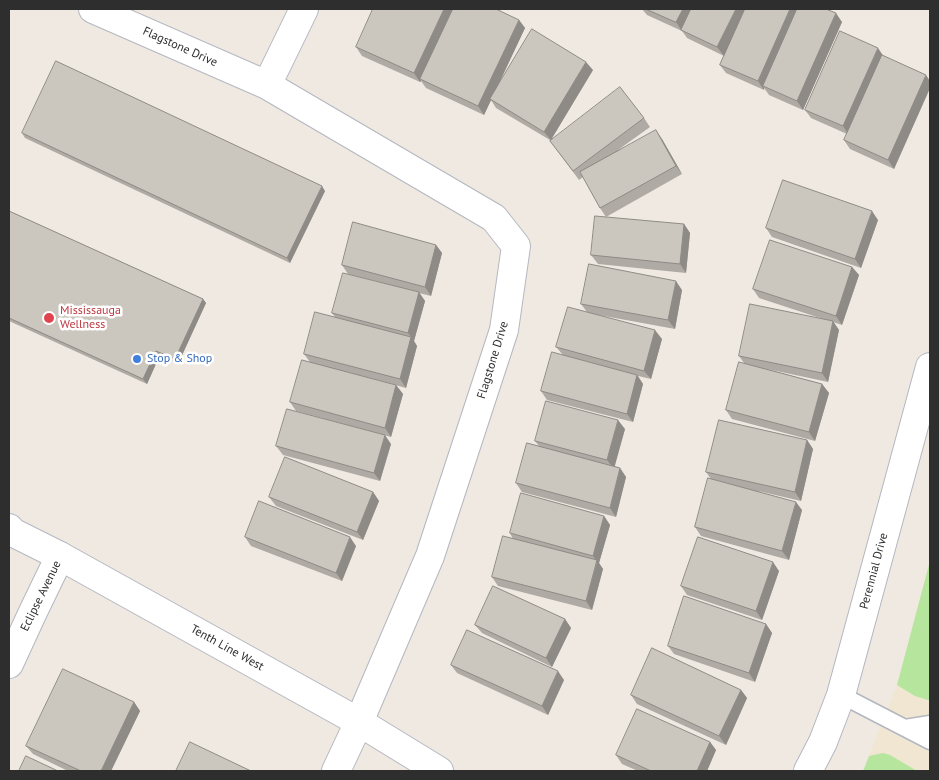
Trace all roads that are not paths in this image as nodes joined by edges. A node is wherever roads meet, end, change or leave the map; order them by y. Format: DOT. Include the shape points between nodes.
graph roads {
  1 [pos="93,9"];
  2 [pos="304,9"];
  3 [pos="267,86"];
  4 [pos="930,367"];
  5 [pos="10,531"];
  6 [pos="60,556"];
  7 [pos="9,664"];
  8 [pos="840,695"];
  9 [pos="359,722"];
  10 [pos="930,724"];
  11 [pos="905,728"];
  12 [pos="930,741"];
  13 [pos="336,771"];
  14 [pos="439,771"];
  15 [pos="808,771"];
  1 -- 3 [label="street, Flagstone Drive"];
  2 -- 3 [label="street"];
  3 -- 9 [label="street, Flagstone Drive" via="494,218 516,246 504,330 433,546"];
  4 -- 8 [label="street, Perennial Drive"];
  5 -- 6 [label="street, Tenth Line West"];
  6 -- 7 [label="street, Eclipse Avenue"];
  6 -- 9 [label="street, Tenth Line West"];
  8 -- 11 [label="lane"];
  8 -- 15 [label="street, Perennial Drive"];
  9 -- 13 [label="street, Flagstone Drive"];
  9 -- 14 [label="street, Tenth Line West"];
  10 -- 11 [label="lane"];
  11 -- 12 [label="lane"];
}
